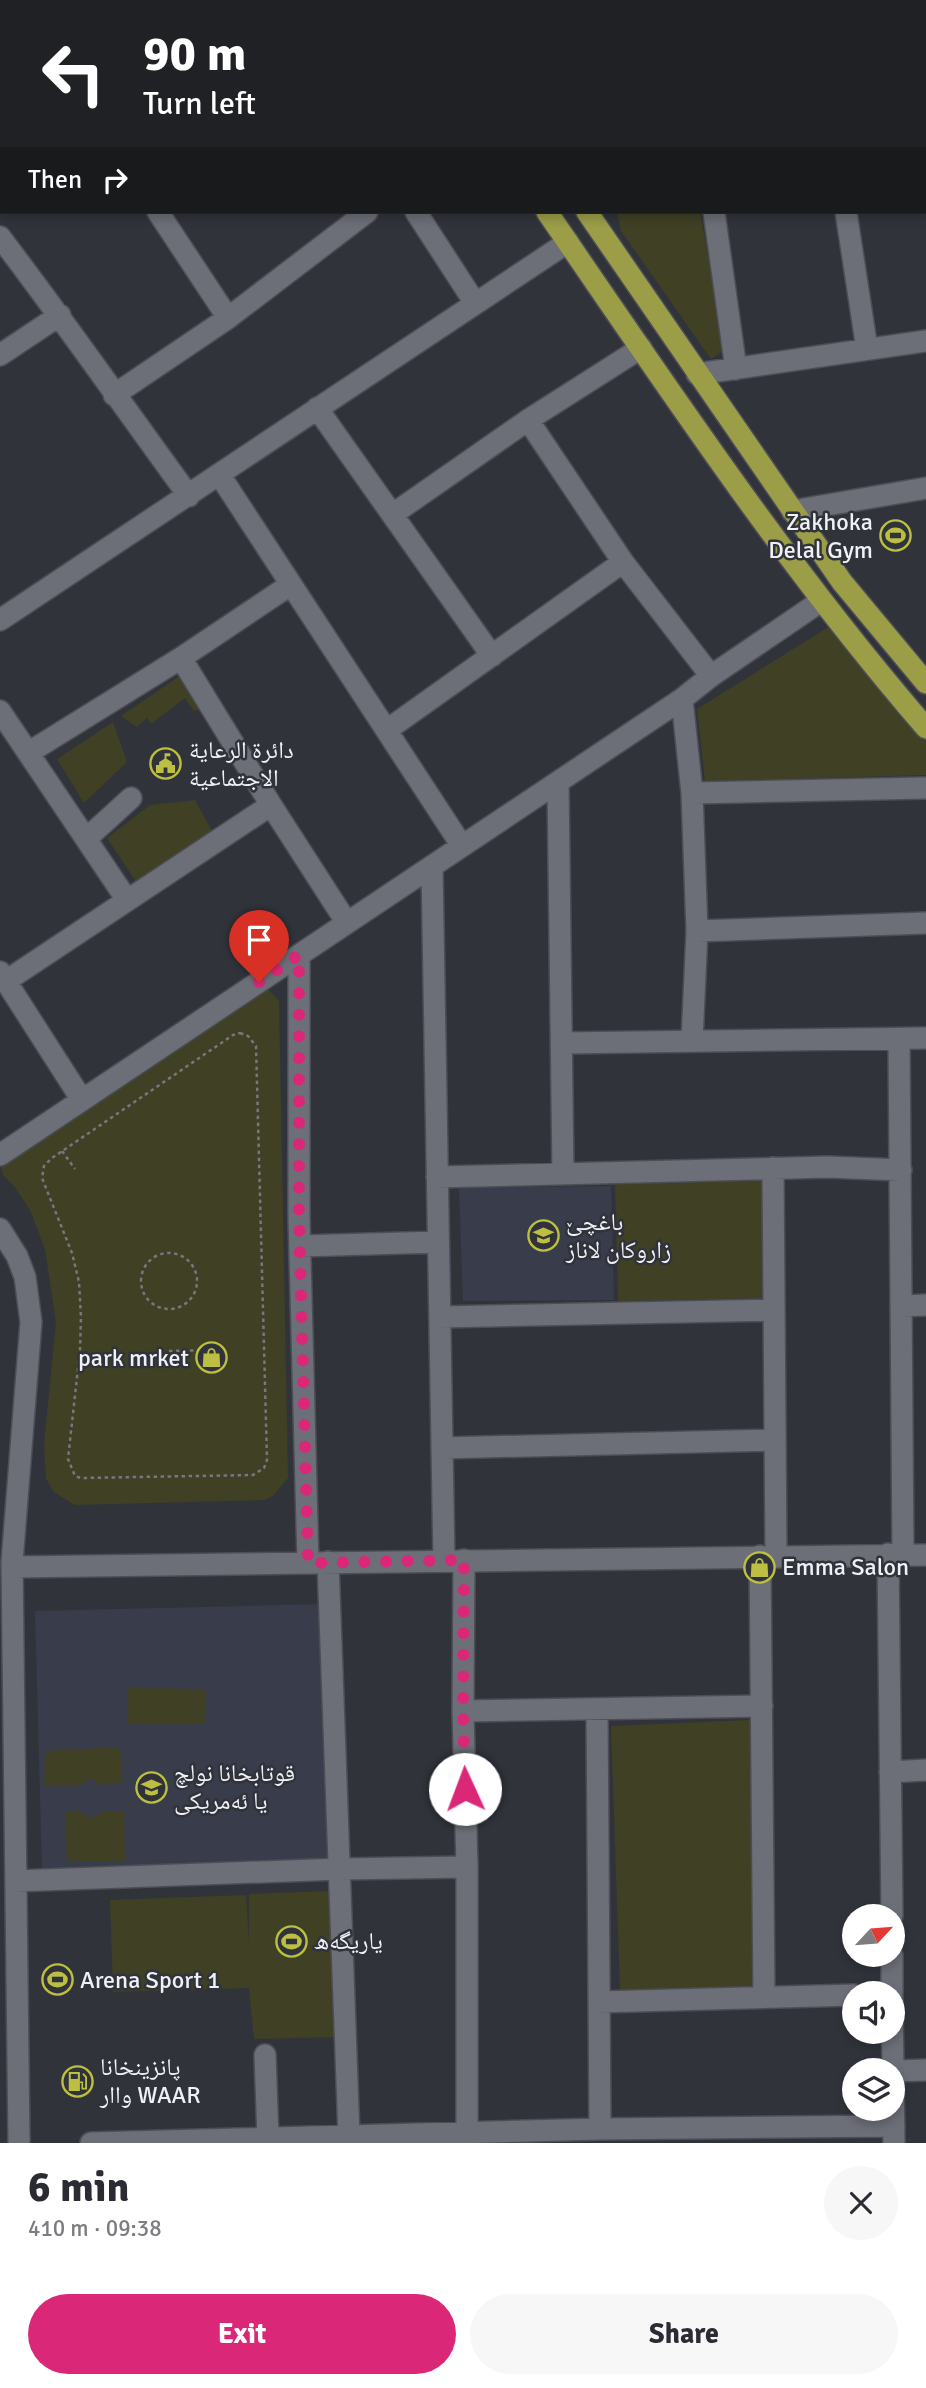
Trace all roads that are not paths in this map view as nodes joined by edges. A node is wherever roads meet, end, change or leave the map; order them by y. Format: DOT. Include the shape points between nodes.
graph roads {
  1 [pos="159,214"];
  2 [pos="364,214"];
  3 [pos="417,214"];
  4 [pos="548,214"];
  5 [pos="588,214"];
  6 [pos="714,214"];
  7 [pos="846,214"];
  8 [pos="0,237"];
  9 [pos="568,242"];
  10 [pos="475,303"];
  11 [pos="60,316"];
  12 [pos="228,318"];
  13 [pos="926,341"];
  14 [pos="640,348"];
  15 [pos="867,349"];
  16 [pos="0,355"];
  17 [pos="736,369"];
  18 [pos="697,374"];
  19 [pos="114,395"];
  20 [pos="317,408"];
  21 [pos="528,420"];
  22 [pos="219,474"];
  23 [pos="926,488"];
  24 [pos="189,496"];
  25 [pos="792,511"];
  26 [pos="393,513"];
  27 [pos="623,562"];
  28 [pos="290,585"];
  29 [pos="821,601"];
  30 [pos="0,620"];
  31 [pos="492,656"];
  32 [pos="181,658"];
  33 [pos="711,676"];
  34 [pos="926,683"];
  35 [pos="682,699"];
  36 [pos="0,711"];
  37 [pos="926,728"];
  38 [pos="387,730"];
  39 [pos="28,753"];
  40 [pos="558,782"];
  41 [pos="926,788"];
  42 [pos="692,793"];
  43 [pos="131,798"];
  44 [pos="271,805"];
  45 [pos="86,839"];
  46 [pos="462,846"];
  47 [pos="432,867"];
  48 [pos="127,900"];
  49 [pos="347,923"];
  50 [pos="926,923"];
  51 [pos="697,930"];
  52 [pos="299,955"];
  53 [pos="3,977"];
  54 [pos="926,1038"];
  55 [pos="899,1039"];
  56 [pos="692,1041"];
  57 [pos="563,1043"];
  58 [pos="82,1100"];
  59 [pos="0,1156"];
  60 [pos="773,1168"];
  61 [pos="901,1170"];
  62 [pos="563,1174"];
  63 [pos="437,1177"];
  64 [pos="2,1236"];
  65 [pos="438,1242"];
  66 [pos="299,1246"];
  67 [pos="902,1306"];
  68 [pos="926,1306"];
  69 [pos="774,1310"];
  70 [pos="440,1317"];
  71 [pos="775,1440"];
  72 [pos="442,1448"];
  73 [pos="896,1554"];
  74 [pos="926,1555"];
  75 [pos="768,1556"];
  76 [pos="454,1561"];
  77 [pos="318,1563"];
  78 [pos="8,1564"];
  79 [pos="762,1706"];
  80 [pos="597,1709"];
  81 [pos="463,1712"];
  82 [pos="926,1770"];
  83 [pos="890,1772"];
  84 [pos="8,1843"];
  85 [pos="467,1867"];
  86 [pos="340,1869"];
  87 [pos="16,1881"];
  88 [pos="892,1904"];
  89 [pos="9,1992"];
  90 [pos="842,1995"];
  91 [pos="764,1997"];
  92 [pos="599,2002"];
  93 [pos="265,2055"];
  94 [pos="926,2070"];
  95 [pos="905,2071"];
  96 [pos="600,2129"];
  97 [pos="467,2133"];
  98 [pos="773,2135"];
  99 [pos="894,2135"];
  100 [pos="349,2136"];
  101 [pos="412,2139"];
  102 [pos="280,2140"];
  103 [pos="156,2142"];
  104 [pos="19,2143"];
  105 [pos="91,2143"];
  1 -- 12 [label="street"];
  2 -- 12 [label="street"];
  3 -- 10 [label="street"];
  4 -- 9 [label="main road"];
  5 -- 18 [label="main road"];
  6 -- 17 [label="street"];
  7 -- 15 [label="street"];
  8 -- 11 [label="street"];
  9 -- 10 [label="street"];
  9 -- 14 [label="main road"];
  10 -- 20 [label="street"];
  11 -- 16 [label="street"];
  11 -- 19 [label="street"];
  12 -- 19 [label="street"];
  13 -- 15 [label="street"];
  14 -- 21 [label="street"];
  14 -- 29 [label="main road"];
  15 -- 17 [label="street"];
  17 -- 18 [label="street"];
  18 -- 25 [label="main road"];
  19 -- 24 [label="street"];
  20 -- 22 [label="street"];
  20 -- 26 [label="street"];
  21 -- 26 [label="street"];
  21 -- 27 [label="street"];
  22 -- 24 [label="street"];
  22 -- 28 [label="street"];
  23 -- 25 [label="street"];
  24 -- 30 [label="street"];
  25 -- 34 [label="main road" via="842,582"];
  26 -- 31 [label="street"];
  27 -- 31 [label="street"];
  27 -- 33 [label="street"];
  28 -- 32 [label="street"];
  28 -- 38 [label="street"];
  29 -- 33 [label="street"];
  29 -- 37 [label="main road"];
  31 -- 38 [label="street"];
  32 -- 39 [label="street"];
  32 -- 44 [label="street"];
  33 -- 35 [label="street"];
  35 -- 40 [label="street"];
  35 -- 42 [label="street"];
  36 -- 39 [label="street"];
  38 -- 46 [label="street"];
  39 -- 45 [label="street"];
  40 -- 46 [label="street"];
  40 -- 57 [label="street"];
  41 -- 42 [label="street"];
  42 -- 51 [label="street"];
  43 -- 45 [label="street"];
  44 -- 48 [label="street"];
  44 -- 49 [label="street"];
  45 -- 48 [label="street"];
  46 -- 47 [label="street"];
  47 -- 49 [label="street"];
  47 -- 63 [label="street"];
  48 -- 53 [label="street"];
  49 -- 52 [label="street"];
  50 -- 51 [label="street"];
  51 -- 56 [label="street"];
  52 -- 58 [label="street"];
  52 -- 66 [label="street"];
  53 -- 58 [label="street"];
  54 -- 55 [label="street"];
  55 -- 56 [label="street"];
  55 -- 61 [label="street"];
  56 -- 57 [label="street"];
  57 -- 62 [label="street"];
  58 -- 59 [label="street"];
  60 -- 61 [label="street"];
  60 -- 62 [label="street"];
  60 -- 69 [label="street"];
  61 -- 67 [label="street"];
  62 -- 63 [label="street"];
  63 -- 65 [label="street"];
  64 -- 78 [label="street" via="18,1256 31,1322"];
  65 -- 66 [label="street"];
  65 -- 70 [label="street"];
  66 -- 77 [label="street"];
  67 -- 68 [label="street"];
  67 -- 73 [label="street"];
  69 -- 70 [label="street"];
  69 -- 71 [label="street"];
  70 -- 72 [label="street"];
  71 -- 72 [label="street"];
  71 -- 75 [label="street"];
  72 -- 76 [label="street"];
  73 -- 74 [label="street"];
  73 -- 75 [label="street"];
  73 -- 83 [label="street"];
  75 -- 76 [label="street"];
  75 -- 79 [label="street"];
  76 -- 77 [label="street"];
  76 -- 81 [label="street"];
  77 -- 78 [label="street"];
  77 -- 86 [label="street"];
  78 -- 84 [label="street"];
  79 -- 80 [label="street"];
  79 -- 91 [label="street"];
  80 -- 81 [label="street"];
  80 -- 92 [label="street"];
  81 -- 85 [label="street"];
  82 -- 83 [label="street"];
  83 -- 88 [label="street"];
  84 -- 87 [label="street"];
  85 -- 86 [label="street"];
  85 -- 97 [label="street"];
  86 -- 87 [label="street"];
  86 -- 100 [label="street"];
  87 -- 89 [label="street"];
  89 -- 104 [label="street"];
  90 -- 91 [label="street"];
  91 -- 92 [label="street"];
  92 -- 96 [label="street"];
  93 -- 102 [label="street"];
  94 -- 95 [label="street"];
  96 -- 97 [label="street"];
  96 -- 98 [label="street"];
  97 -- 101 [label="street"];
  98 -- 99 [label="street"];
  100 -- 101 [label="street"];
  100 -- 102 [label="street"];
  102 -- 103 [label="street"];
  103 -- 105 [label="street"];
}
